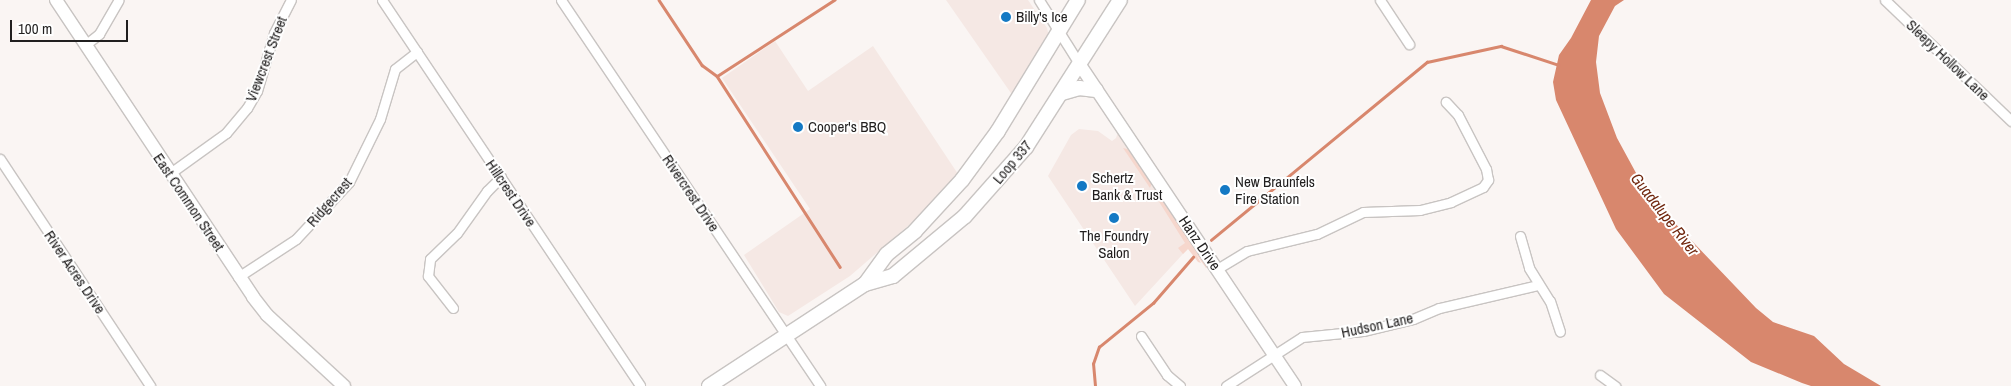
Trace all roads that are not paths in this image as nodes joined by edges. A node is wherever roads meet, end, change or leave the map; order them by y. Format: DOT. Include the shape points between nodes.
graph roads {
  1 [pos="56,0"];
  2 [pos="119,0"];
  3 [pos="291,0"];
  4 [pos="382,0"];
  5 [pos="562,0"];
  6 [pos="1039,0"];
  7 [pos="1078,0"];
  8 [pos="1120,0"];
  9 [pos="1380,0"];
  10 [pos="1885,0"];
  11 [pos="1059,30"];
  12 [pos="1409,44"];
  13 [pos="85,45"];
  14 [pos="417,52"];
  15 [pos="1080,65"];
  16 [pos="1096,90"];
  17 [pos="1062,94"];
  18 [pos="1446,102"];
  19 [pos="2011,121"];
  20 [pos="0,159"];
  21 [pos="169,174"];
  22 [pos="501,178"];
  23 [pos="1520,236"];
  24 [pos="1217,269"];
  25 [pos="238,276"];
  26 [pos="865,284"];
  27 [pos="1538,285"];
  28 [pos="453,308"];
  29 [pos="1560,331"];
  30 [pos="786,336"];
  31 [pos="1141,336"];
  32 [pos="1274,354"];
  33 [pos="1600,375"];
  34 [pos="150,386"];
  35 [pos="344,386"];
  36 [pos="640,386"];
  37 [pos="709,386"];
  38 [pos="820,386"];
  39 [pos="1180,386"];
  40 [pos="1226,386"];
  41 [pos="1294,386"];
  42 [pos="1615,386"];
  1 -- 13 [label="main road, East Common Street"];
  2 -- 13 [label="street" via="99,34"];
  3 -- 21 [label="street, Viewcrest Street" via="274,33 257,91 248,108 226,133"];
  4 -- 14 [label="street, Hillcrest Drive"];
  5 -- 30 [label="street, Rivercrest Drive"];
  6 -- 11 [label="street, Hanz Drive"];
  7 -- 11 [label="main road, Loop 337"];
  8 -- 15 [label="main road, Loop 337"];
  9 -- 12 [label="street"];
  10 -- 19 [label="street, Sleepy Hollow Lane"];
  11 -- 15 [label="street, Hanz Drive"];
  11 -- 26 [label="main road, Loop 337" via="998,131 962,180 915,231 887,254"];
  13 -- 21 [label="main road, East Common Street"];
  14 -- 22 [label="street, Hillcrest Drive"];
  14 -- 25 [label="street, Ridgecrest" via="395,69 380,119 350,182 296,238"];
  15 -- 16 [label="main road, Hanz Drive"];
  15 -- 17 [label="main road, Loop 337"];
  16 -- 17 [label="main road" via="1079,88"];
  16 -- 24 [label="main road, Hanz Drive"];
  17 -- 26 [label="main road, Loop 337" via="1026,147 965,216 893,276"];
  18 -- 24 [label="street" via="1458,115 1486,169 1488,180 1483,186 1451,202 1420,210 1363,212 1317,234 1247,251"];
  20 -- 34 [label="street, River Acres Drive"];
  21 -- 25 [label="main road, East Common Street"];
  22 -- 28 [label="street" via="487,191 457,233 430,259 428,276"];
  22 -- 36 [label="street, Hillcrest Drive"];
  23 -- 27 [label="street" via="1528,268"];
  24 -- 32 [label="main road, Hanz Drive"];
  25 -- 35 [label="main road, East Common Street" via="266,315"];
  26 -- 30 [label="main road, Loop 337"];
  27 -- 29 [label="street" via="1550,301"];
  27 -- 32 [label="street, Hudson Lane" via="1439,308 1413,319 1363,331 1302,337"];
  30 -- 37 [label="main road, Loop 337"];
  30 -- 38 [label="street, Rivercrest Drive"];
  31 -- 39 [label="street" via="1167,375"];
  32 -- 40 [label="street, Hudson Lane"];
  32 -- 41 [label="main road, Hanz Drive"];
  33 -- 42 [label="street"];
}
